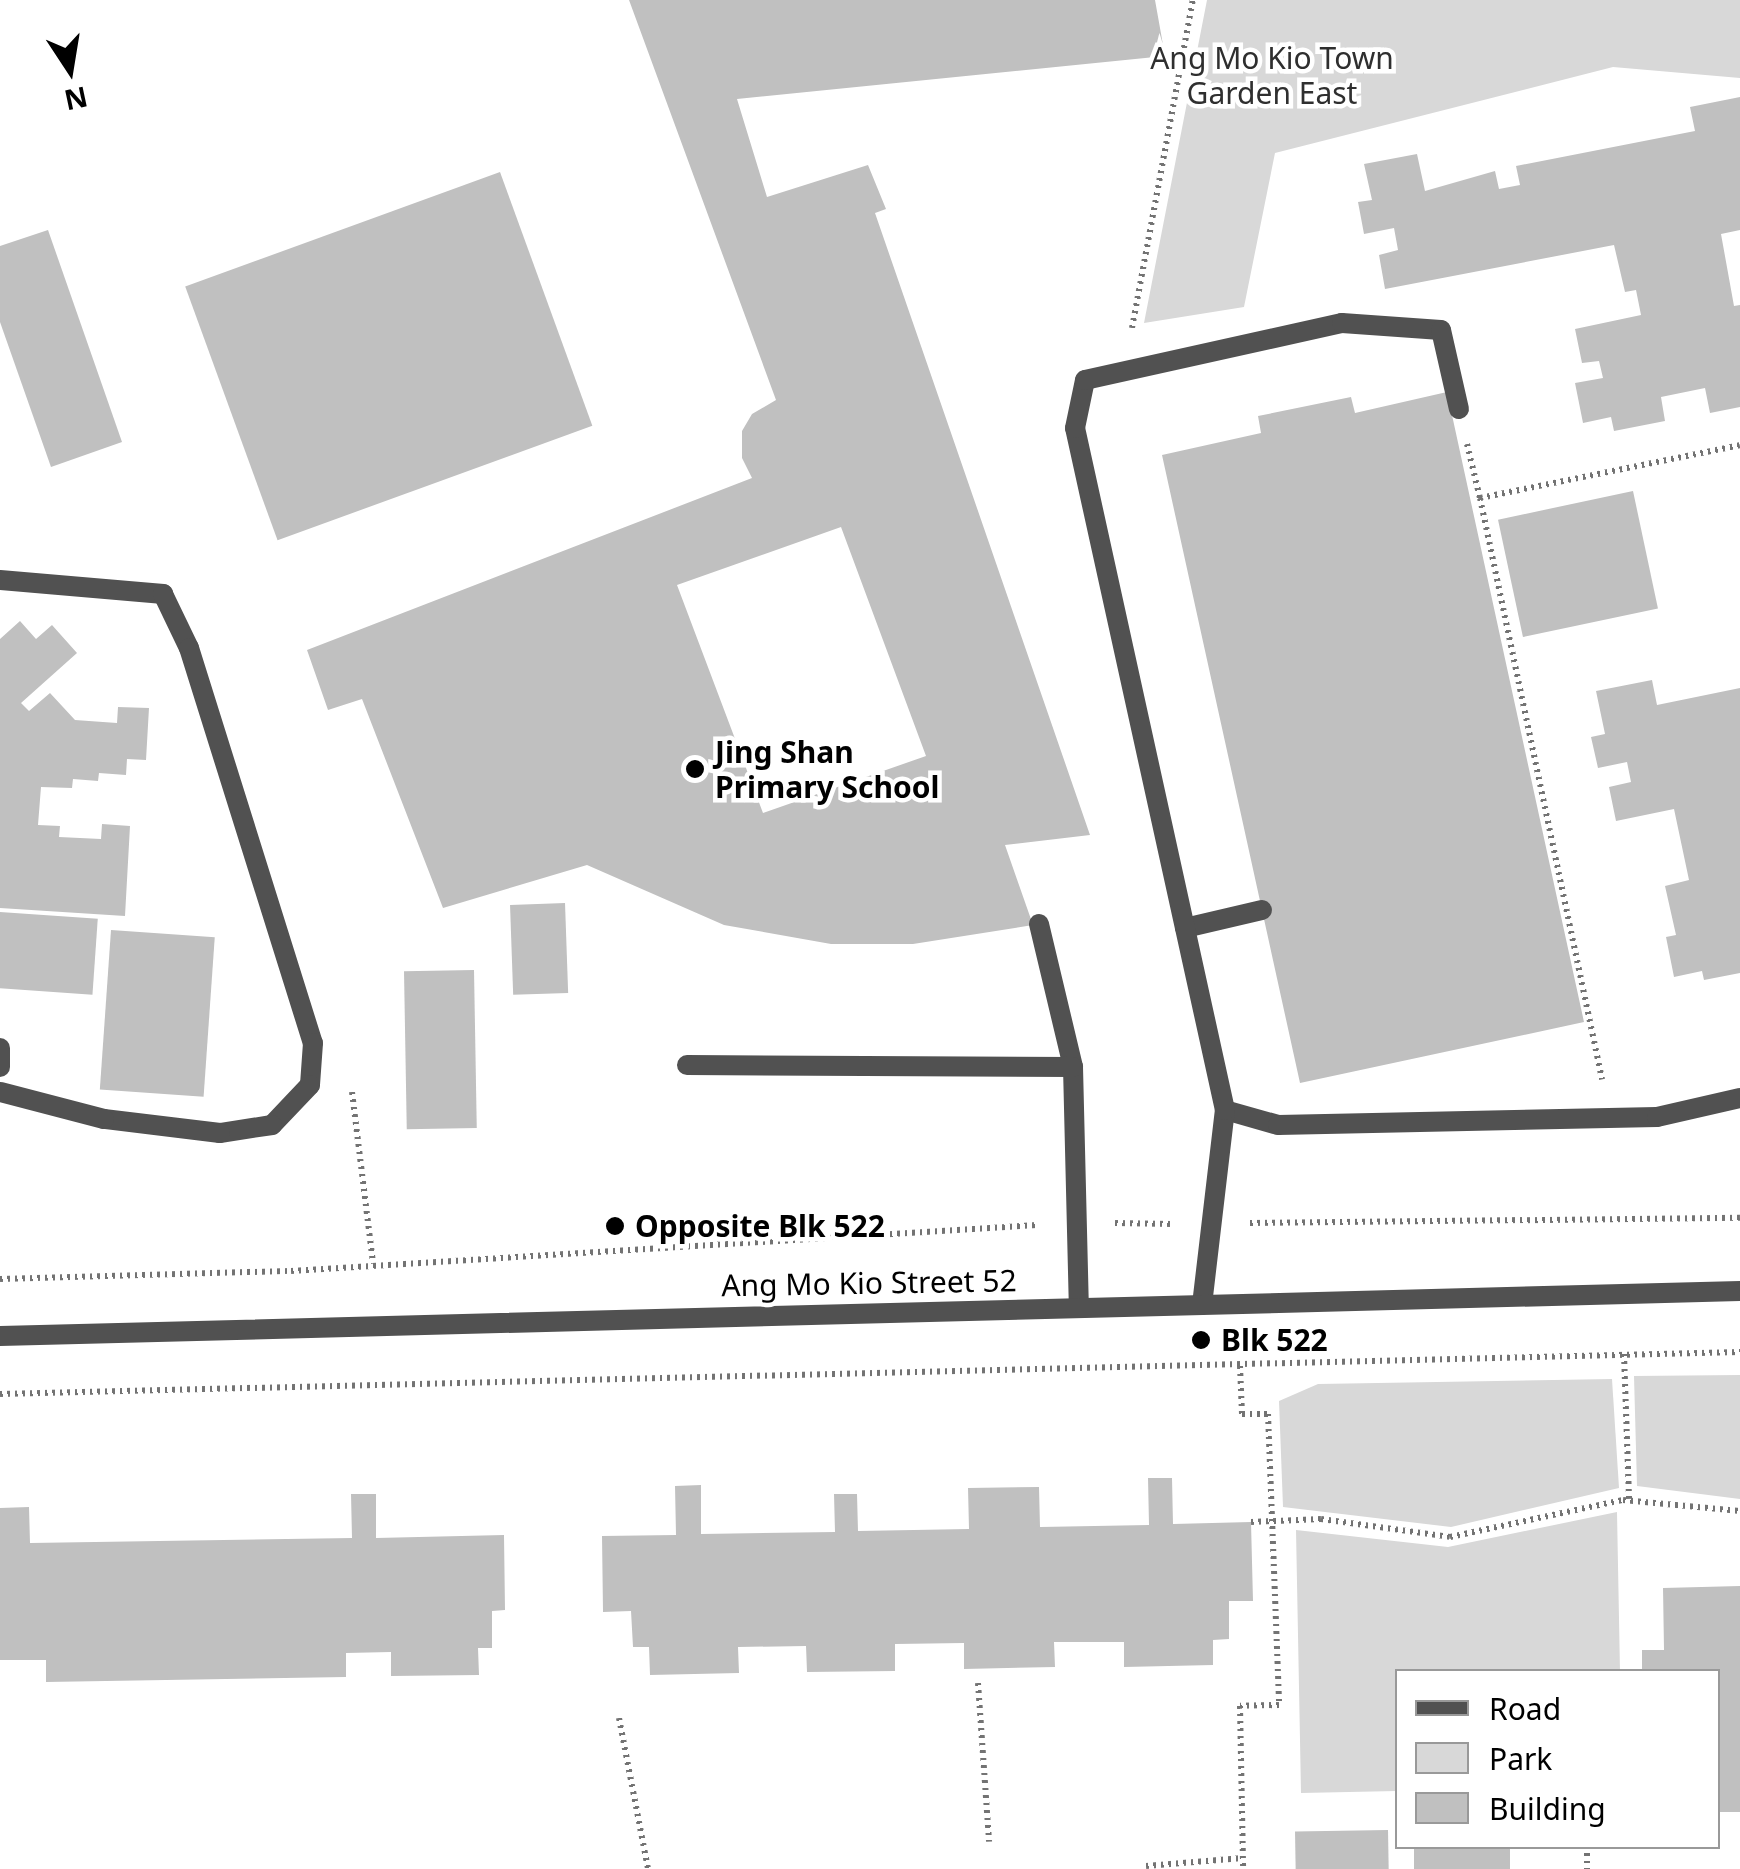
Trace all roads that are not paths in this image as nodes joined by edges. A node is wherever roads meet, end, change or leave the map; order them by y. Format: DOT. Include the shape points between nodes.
graph roads {
  1 [pos="1459,408"];
  2 [pos="0,580"];
  3 [pos="1262,910"];
  4 [pos="1039,924"];
  5 [pos="1185,928"];
  6 [pos="0,1048"];
  7 [pos="687,1066"];
  8 [pos="1073,1066"];
  9 [pos="0,1068"];
  10 [pos="0,1092"];
  11 [pos="1740,1098"];
  12 [pos="1225,1110"];
  13 [pos="1740,1291"];
  14 [pos="1202,1305"];
  15 [pos="1079,1308"];
  16 [pos="0,1336"];
  1 -- 5 [label="street" via="1442,330 1342,323 1085,380 1075,428"];
  2 -- 10 [label="street" via="163,594 189,648 313,1043 310,1085 272,1125 255,1128 220,1133 104,1120"];
  3 -- 5 [label="street"];
  4 -- 8 [label="street"];
  5 -- 12 [label="street"];
  6 -- 9 [label="street"];
  7 -- 8 [label="street"];
  8 -- 15 [label="street"];
  11 -- 12 [label="street" via="1657,1117 1278,1125"];
  12 -- 14 [label="street"];
  13 -- 14 [label="street, Ang Mo Kio Street 52"];
  14 -- 15 [label="street, Ang Mo Kio Street 52"];
  15 -- 16 [label="street, Ang Mo Kio Street 52"];
}
